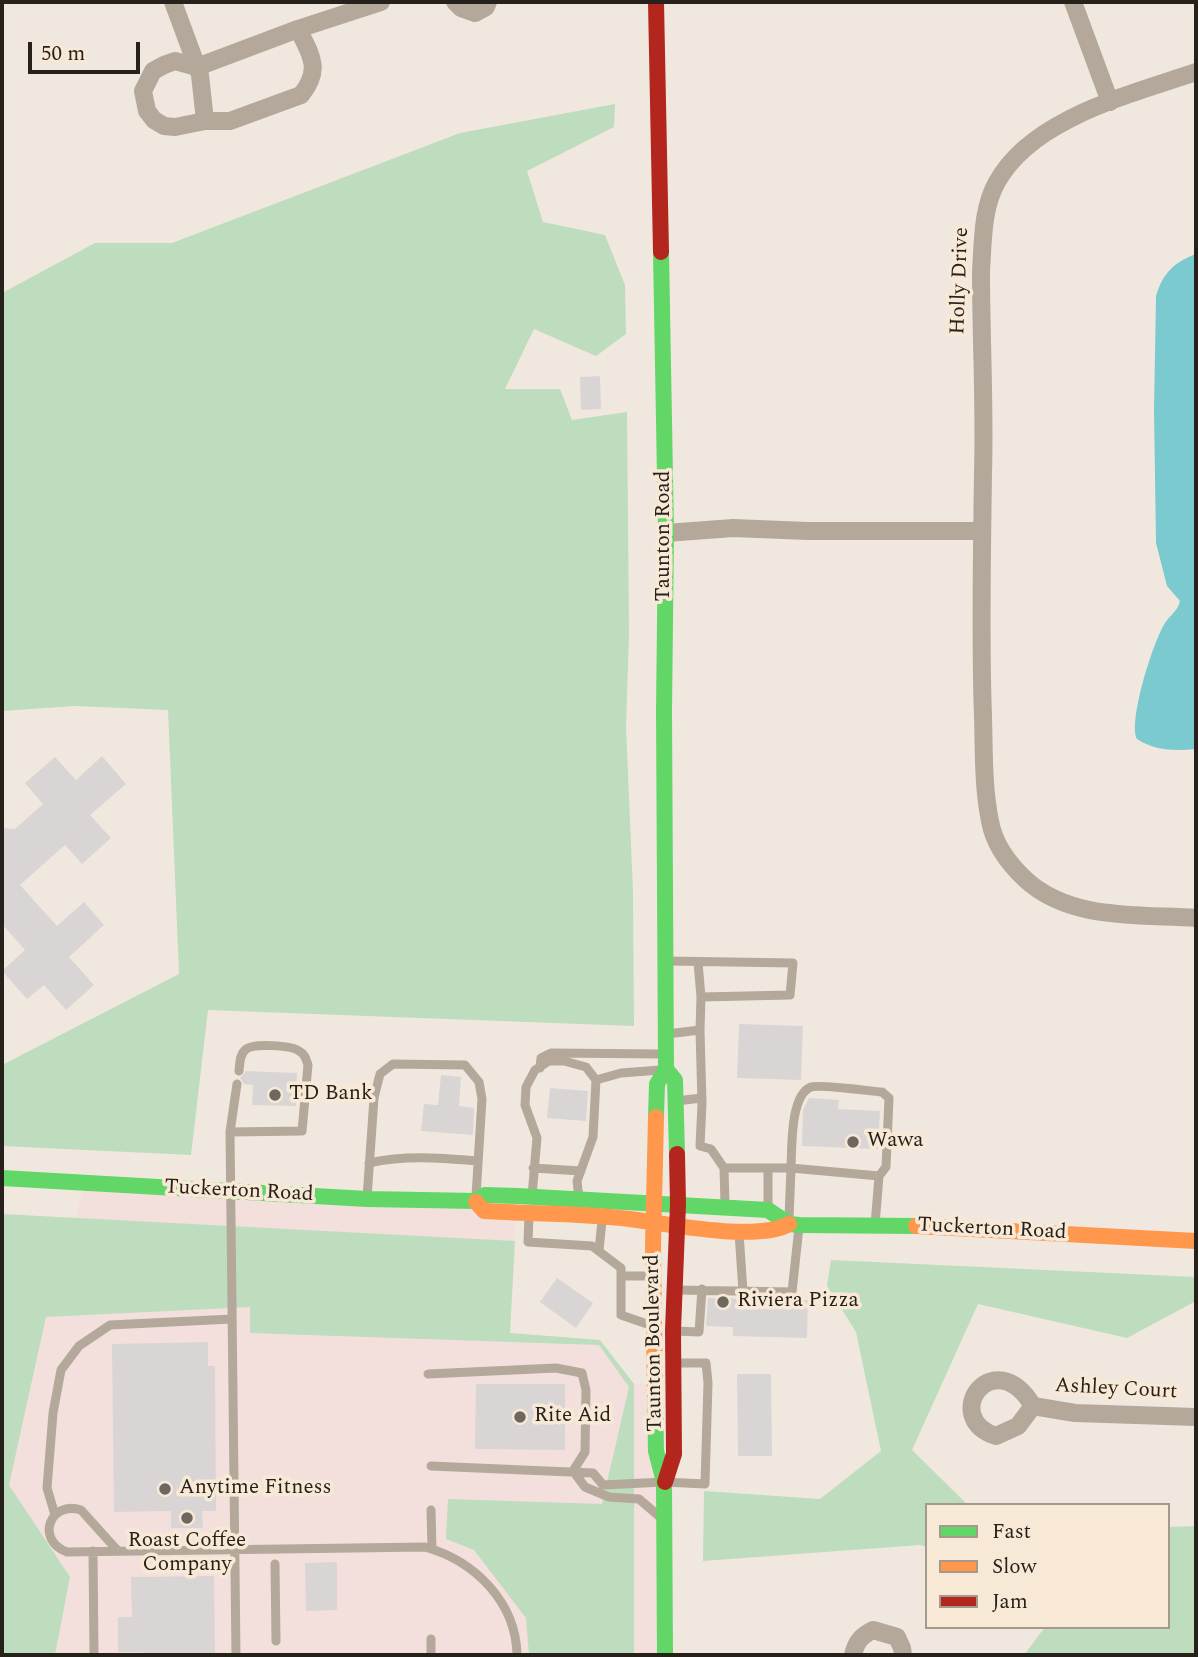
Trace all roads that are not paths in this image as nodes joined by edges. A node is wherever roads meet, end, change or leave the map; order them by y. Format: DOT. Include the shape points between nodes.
graph roads {
  1 [pos="173,2"];
  2 [pos="381,2"];
  3 [pos="455,2"];
  4 [pos="488,2"];
  5 [pos="656,2"];
  6 [pos="1073,2"];
  7 [pos="298,29"];
  8 [pos="197,66"];
  9 [pos="1196,72"];
  10 [pos="1110,102"];
  11 [pos="205,121"];
  12 [pos="981,531"];
  13 [pos="666,533"];
  14 [pos="1196,918"];
  15 [pos="665,961"];
  16 [pos="698,962"];
  17 [pos="701,997"];
  18 [pos="700,1030"];
  19 [pos="666,1034"];
  20 [pos="666,1062"];
  21 [pos="540,1068"];
  22 [pos="239,1071"];
  23 [pos="596,1080"];
  24 [pos="237,1084"];
  25 [pos="702,1098"];
  26 [pos="676,1101"];
  27 [pos="230,1132"];
  28 [pos="700,1146"];
  29 [pos="678,1149"];
  30 [pos="477,1161"];
  31 [pos="369,1163"];
  32 [pos="533,1168"];
  33 [pos="724,1168"];
  34 [pos="768,1168"];
  35 [pos="791,1168"];
  36 [pos="581,1171"];
  37 [pos="879,1176"];
  38 [pos="2,1178"];
  39 [pos="231,1191"];
  40 [pos="531,1196"];
  41 [pos="367,1199"];
  42 [pos="579,1200"];
  43 [pos="476,1201"];
  44 [pos="653,1203"];
  45 [pos="678,1204"];
  46 [pos="725,1208"];
  47 [pos="768,1210"];
  48 [pos="528,1214"];
  49 [pos="602,1218"];
  50 [pos="653,1224"];
  51 [pos="794,1224"];
  52 [pos="677,1225"];
  53 [pos="875,1226"];
  54 [pos="739,1231"];
  55 [pos="1196,1241"];
  56 [pos="599,1250"];
  57 [pos="621,1276"];
  58 [pos="654,1276"];
  59 [pos="702,1289"];
  60 [pos="674,1290"];
  61 [pos="743,1291"];
  62 [pos="232,1319"];
  63 [pos="655,1326"];
  64 [pos="673,1331"];
  65 [pos="674,1363"];
  66 [pos="428,1374"];
  67 [pos="1033,1406"];
  68 [pos="1196,1418"];
  69 [pos="431,1466"];
  70 [pos="573,1471"];
  71 [pos="664,1482"];
  72 [pos="431,1510"];
  73 [pos="55,1515"];
  74 [pos="665,1521"];
  75 [pos="235,1549"];
  76 [pos="432,1549"];
  77 [pos="93,1551"];
  78 [pos="118,1551"];
  79 [pos="275,1564"];
  80 [pos="431,1639"];
  81 [pos="275,1641"];
  82 [pos="94,1655"];
  83 [pos="236,1655"];
  84 [pos="431,1655"];
  85 [pos="517,1655"];
  86 [pos="665,1655"];
  87 [pos="853,1655"];
  88 [pos="903,1655"];
  1 -- 8 [label="street"];
  2 -- 7 [label="street"];
  3 -- 4 [label="street" via="475,13"];
  5 -- 13 [label="main road, Taunton Road"];
  6 -- 10 [label="street"];
  7 -- 8 [label="street"];
  7 -- 11 [label="street" via="313,62 309,85 301,95 230,121"];
  8 -- 11 [label="street"];
  8 -- 11 [label="street" via="176,61 153,71 143,91 144,102 154,120 164,126"];
  9 -- 10 [label="street, Holly Drive"];
  10 -- 12 [label="street, Holly Drive" via="1066,121 1034,142 1007,167 989,200 982,272"];
  12 -- 13 [label="street" via="733,528"];
  12 -- 14 [label="street, Holly Drive" via="985,771 990,822 1002,852 1041,892 1073,905 1110,914"];
  13 -- 15 [label="main road, Taunton Road"];
  15 -- 16 [label="lane"];
  15 -- 19 [label="main road, Taunton Road"];
  16 -- 17 [label="lane"];
  16 -- 17 [label="lane" via="793,963 790,995"];
  17 -- 18 [label="lane"];
  18 -- 19 [label="lane"];
  18 -- 25 [label="lane"];
  19 -- 20 [label="main road, Taunton Road"];
  20 -- 21 [label="lane" via="551,1053 541,1058"];
  20 -- 23 [label="lane"];
  20 -- 26 [label="main road, Taunton Road" via="675,1080"];
  20 -- 44 [label="main road, Taunton Road" via="657,1084"];
  21 -- 23 [label="lane" via="548,1061 564,1061 586,1067"];
  21 -- 32 [label="lane" via="526,1087 525,1105 537,1138"];
  22 -- 27 [label="lane" via="242,1055 252,1045 295,1048 302,1053 308,1066 302,1131"];
  23 -- 36 [label="lane" via="593,1137"];
  24 -- 27 [label="lane"];
  25 -- 26 [label="lane"];
  25 -- 28 [label="lane"];
  26 -- 29 [label="main road, Taunton Road"];
  27 -- 39 [label="lane"];
  28 -- 29 [label="lane"];
  28 -- 33 [label="lane" via="711,1149"];
  29 -- 45 [label="main road, Taunton Road"];
  30 -- 31 [label="lane" via="426,1156"];
  30 -- 31 [label="lane" via="482,1099 479,1082 465,1065 393,1064 380,1074 374,1098"];
  30 -- 43 [label="lane"];
  31 -- 41 [label="lane"];
  32 -- 36 [label="lane"];
  32 -- 40 [label="lane"];
  33 -- 34 [label="lane"];
  33 -- 46 [label="lane"];
  34 -- 35 [label="lane"];
  34 -- 47 [label="lane"];
  35 -- 37 [label="lane"];
  35 -- 37 [label="lane" via="801,1094 813,1087 882,1092 889,1098 886,1167"];
  35 -- 51 [label="lane"];
  36 -- 42 [label="lane"];
  37 -- 53 [label="lane"];
  38 -- 39 [label="main road, Tuckerton Road"];
  39 -- 41 [label="main road, Tuckerton Road"];
  39 -- 62 [label="lane"];
  40 -- 42 [label="main road, Tuckerton Road"];
  40 -- 43 [label="main road, Tuckerton Road" via="485,1195"];
  41 -- 43 [label="main road, Tuckerton Road"];
  42 -- 44 [label="main road, Tuckerton Road"];
  43 -- 48 [label="main road, Tuckerton Road" via="485,1211"];
  44 -- 45 [label="main road, Tuckerton Road"];
  44 -- 50 [label="main road, Taunton Boulevard"];
  45 -- 46 [label="main road, Tuckerton Road"];
  45 -- 52 [label="main road, Taunton Boulevard"];
  46 -- 47 [label="main road, Tuckerton Road"];
  47 -- 51 [label="main road"];
  48 -- 49 [label="main road, Tuckerton Road"];
  48 -- 56 [label="lane" via="528,1242"];
  49 -- 50 [label="main road, Tuckerton Road"];
  49 -- 56 [label="lane"];
  50 -- 52 [label="main road, Tuckerton Road"];
  50 -- 58 [label="main road, Taunton Boulevard"];
  51 -- 53 [label="main road, Tuckerton Road"];
  51 -- 54 [label="main road, Tuckerton Road" via="779,1230"];
  51 -- 61 [label="lane" via="792,1292"];
  52 -- 54 [label="main road, Tuckerton Road"];
  52 -- 60 [label="main road, Taunton Boulevard"];
  53 -- 55 [label="main road, Tuckerton Road"];
  54 -- 61 [label="lane"];
  56 -- 57 [label="lane" via="621,1268"];
  57 -- 58 [label="lane"];
  57 -- 63 [label="lane" via="621,1315"];
  58 -- 63 [label="main road, Taunton Boulevard"];
  59 -- 60 [label="lane"];
  59 -- 61 [label="lane"];
  59 -- 64 [label="lane" via="699,1332"];
  60 -- 64 [label="main road, Taunton Boulevard"];
  62 -- 73 [label="lane" via="110,1325 79,1346 61,1370 53,1413 47,1488"];
  62 -- 75 [label="lane"];
  63 -- 71 [label="main road, Taunton Boulevard" via="656,1451"];
  64 -- 65 [label="main road, Taunton Boulevard"];
  65 -- 71 [label="main road, Taunton Boulevard" via="674,1454"];
  65 -- 71 [label="lane" via="706,1363 705,1484"];
  66 -- 70 [label="lane" via="556,1368 582,1373 585,1452"];
  67 -- 68 [label="street, Ashley Court"];
  69 -- 70 [label="lane"];
  70 -- 71 [label="lane" via="593,1473 603,1485"];
  70 -- 74 [label="lane" via="585,1487 609,1497 639,1499"];
  71 -- 74 [label="main road, Taunton Boulevard"];
  72 -- 76 [label="lane"];
  73 -- 77 [label="lane" via="49,1530 55,1545 67,1552"];
  73 -- 78 [label="lane" via="69,1508 82,1510"];
  74 -- 86 [label="main road, Taunton Boulevard"];
  75 -- 76 [label="lane"];
  75 -- 78 [label="lane"];
  75 -- 83 [label="lane"];
  76 -- 85 [label="lane" via="465,1565 490,1587 513,1625"];
  77 -- 78 [label="lane"];
  77 -- 82 [label="lane"];
  79 -- 81 [label="lane"];
  80 -- 84 [label="lane"];
  87 -- 88 [label="street" via="856,1644 873,1630 897,1637"];
}
